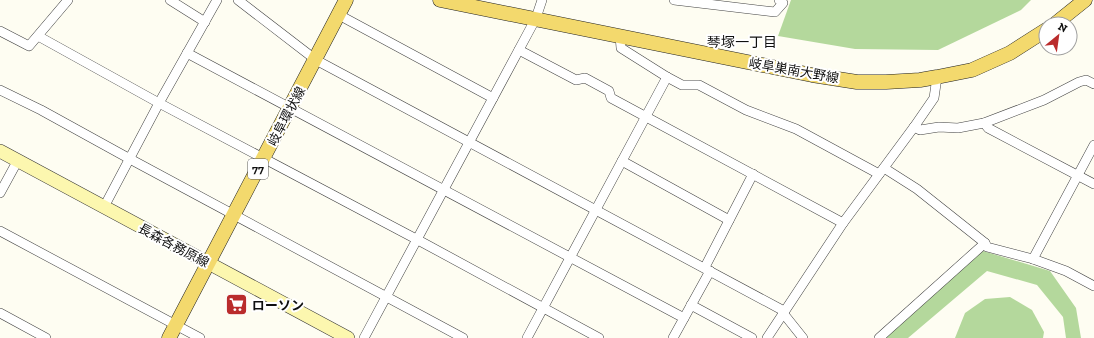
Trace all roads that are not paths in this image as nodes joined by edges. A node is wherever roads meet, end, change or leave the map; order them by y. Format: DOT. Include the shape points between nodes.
graph roads {
  1 [pos="68,0"];
  2 [pos="170,0"];
  3 [pos="217,0"];
  4 [pos="238,0"];
  5 [pos="346,0"];
  6 [pos="440,0"];
  7 [pos="542,0"];
  8 [pos="674,0"];
  9 [pos="779,0"];
  10 [pos="1085,0"];
  11 [pos="339,15"];
  12 [pos="1065,16"];
  13 [pos="536,18"];
  14 [pos="205,22"];
  15 [pos="1,35"];
  16 [pos="1038,35"];
  17 [pos="38,36"];
  18 [pos="620,36"];
  19 [pos="519,50"];
  20 [pos="187,53"];
  21 [pos="316,60"];
  22 [pos="667,77"];
  23 [pos="937,78"];
  24 [pos="1094,84"];
  25 [pos="0,90"];
  26 [pos="493,98"];
  27 [pos="159,103"];
  28 [pos="290,108"];
  29 [pos="646,116"];
  30 [pos="984,123"];
  31 [pos="914,127"];
  32 [pos="470,142"];
  33 [pos="1094,145"];
  34 [pos="0,151"];
  35 [pos="264,158"];
  36 [pos="130,159"];
  37 [pos="18,160"];
  38 [pos="622,161"];
  39 [pos="882,171"];
  40 [pos="753,174"];
  41 [pos="1078,175"];
  42 [pos="1094,184"];
  43 [pos="444,190"];
  44 [pos="0,193"];
  45 [pos="104,207"];
  46 [pos="596,210"];
  47 [pos="234,214"];
  48 [pos="729,220"];
  49 [pos="843,223"];
  50 [pos="0,231"];
  51 [pos="418,240"];
  52 [pos="985,243"];
  53 [pos="570,257"];
  54 [pos="1033,259"];
  55 [pos="208,263"];
  56 [pos="708,269"];
  57 [pos="1094,286"];
  58 [pos="386,297"];
  59 [pos="691,305"];
  60 [pos="543,308"];
  61 [pos="784,312"];
  62 [pos="0,313"];
  63 [pos="684,318"];
  64 [pos="176,325"];
  65 [pos="46,338"];
  66 [pos="169,338"];
  67 [pos="200,338"];
  68 [pos="348,338"];
  69 [pos="364,338"];
  70 [pos="463,338"];
  71 [pos="527,338"];
  72 [pos="599,338"];
  73 [pos="673,338"];
  74 [pos="752,338"];
  75 [pos="767,338"];
  76 [pos="803,338"];
  77 [pos="879,338"];
  1 -- 17 [label="street"];
  2 -- 14 [label="street"];
  3 -- 14 [label="street"];
  4 -- 21 [label="street"];
  5 -- 11 [label="main road, 岐阜環状線 / 77"];
  6 -- 13 [label="main road, 岐阜巣南大野線"];
  7 -- 13 [label="street"];
  8 -- 9 [label="street" via="775,12 783,3"];
  10 -- 12 [label="main road"];
  11 -- 21 [label="main road, 岐阜環状線 / 77"];
  11 -- 26 [label="street"];
  13 -- 18 [label="main road, 岐阜巣南大野線"];
  13 -- 19 [label="street"];
  14 -- 20 [label="street"];
  15 -- 17 [label="street" via="28,46"];
  16 -- 23 [label="main road, 岐阜巣南大野線" via="1010,53 972,70"];
  17 -- 27 [label="street"];
  18 -- 22 [label="street" via="621,48"];
  18 -- 23 [label="main road, 岐阜巣南大野線" via="857,82"];
  19 -- 26 [label="street"];
  19 -- 29 [label="street" via="576,80 585,78 609,91 611,98"];
  20 -- 27 [label="street"];
  20 -- 28 [label="street"];
  21 -- 28 [label="main road, 岐阜環状線 / 77"];
  21 -- 32 [label="street"];
  22 -- 29 [label="street"];
  22 -- 39 [label="street" via="682,85 699,85 746,110 796,129"];
  23 -- 31 [label="street" via="934,98"];
  24 -- 30 [label="street" via="1086,80 1078,82 1044,100"];
  25 -- 36 [label="street"];
  26 -- 32 [label="street"];
  27 -- 35 [label="street"];
  27 -- 36 [label="street"];
  28 -- 35 [label="main road, 岐阜環状線 / 77"];
  28 -- 43 [label="street"];
  29 -- 38 [label="street"];
  29 -- 40 [label="street"];
  30 -- 31 [label="street" via="958,128 920,130"];
  30 -- 41 [label="street" via="988,128"];
  31 -- 39 [label="street"];
  32 -- 43 [label="street"];
  32 -- 46 [label="street"];
  33 -- 41 [label="street"];
  34 -- 37 [label="main road, 長森各務原線"];
  35 -- 47 [label="main road, 岐阜環状線 / 77"];
  35 -- 51 [label="street"];
  36 -- 45 [label="street"];
  36 -- 47 [label="street"];
  37 -- 44 [label="street"];
  37 -- 45 [label="main road, 長森各務原線"];
  38 -- 46 [label="street"];
  38 -- 48 [label="street"];
  39 -- 49 [label="street"];
  39 -- 52 [label="street" via="917,189"];
  40 -- 48 [label="street"];
  40 -- 49 [label="street"];
  41 -- 42 [label="street"];
  41 -- 54 [label="street"];
  43 -- 51 [label="street"];
  43 -- 53 [label="street"];
  45 -- 55 [label="main road, 長森各務原線"];
  46 -- 53 [label="street"];
  46 -- 56 [label="street"];
  47 -- 55 [label="main road, 岐阜環状線 / 77"];
  47 -- 58 [label="street"];
  48 -- 56 [label="street"];
  49 -- 61 [label="street"];
  50 -- 64 [label="street"];
  51 -- 58 [label="street"];
  51 -- 60 [label="street"];
  52 -- 54 [label="street" via="987,247"];
  52 -- 77 [label="street"];
  53 -- 60 [label="street"];
  53 -- 63 [label="street"];
  54 -- 57 [label="street" via="1066,271"];
  55 -- 64 [label="main road, 岐阜環状線 / 77"];
  55 -- 68 [label="main road, 長森各務原線"];
  56 -- 59 [label="street"];
  56 -- 61 [label="street"];
  58 -- 69 [label="street"];
  58 -- 70 [label="street"];
  59 -- 63 [label="street"];
  59 -- 74 [label="street"];
  60 -- 71 [label="street"];
  60 -- 72 [label="street"];
  61 -- 75 [label="street"];
  61 -- 76 [label="street"];
  62 -- 65 [label="street"];
  63 -- 73 [label="street"];
  64 -- 66 [label="main road, 岐阜環状線 / 77"];
  64 -- 67 [label="street"];
}
